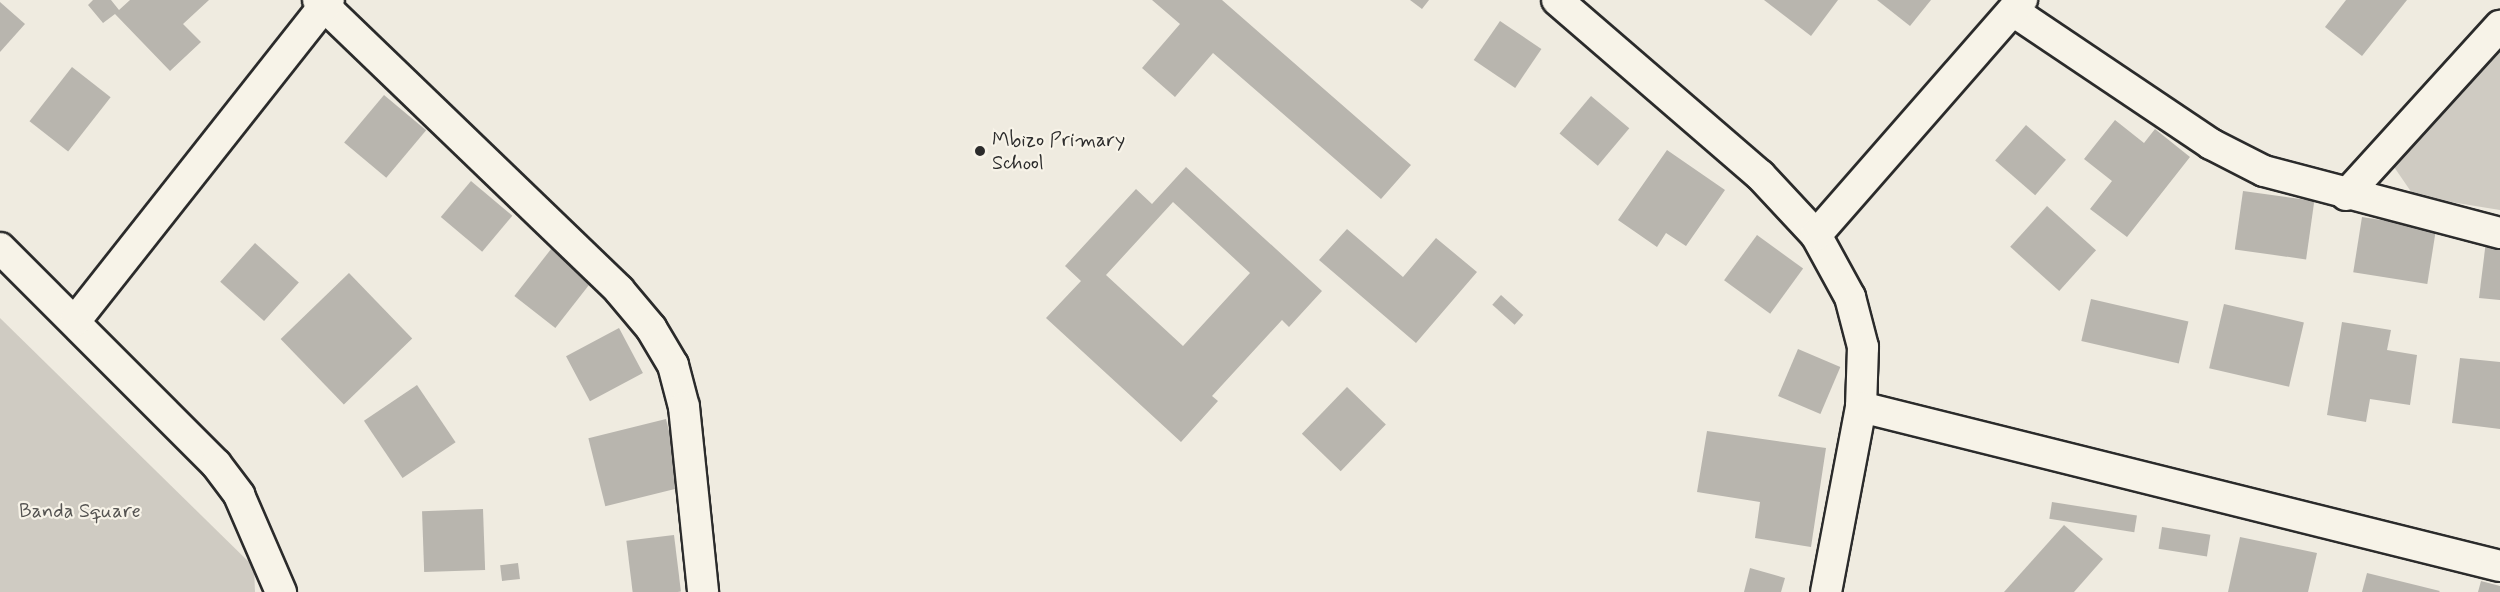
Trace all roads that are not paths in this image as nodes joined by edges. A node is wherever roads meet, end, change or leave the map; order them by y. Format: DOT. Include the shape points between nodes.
graph roads {
  1 [pos="1557,0"];
  2 [pos="323,2"];
  3 [pos="2018,5"];
  4 [pos="2500,26"];
  5 [pos="2346,195"];
  6 [pos="2500,233"];
  7 [pos="1816,235"];
  8 [pos="0,248"];
  9 [pos="76,320"];
  10 [pos="1861,407"];
  11 [pos="2500,566"];
  12 [pos="281,592"];
  13 [pos="703,592"];
  14 [pos="1826,592"];
  1 -- 7 [label="street" via="1760,175"];
  2 -- 9 [label="street"];
  2 -- 13 [label="street" via="619,290 651,328 673,365 684,407"];
  3 -- 5 [label="street" via="2211,144 2264,171"];
  3 -- 7 [label="street"];
  4 -- 5 [label="street"];
  5 -- 6 [label="street"];
  7 -- 10 [label="street" via="1850,297 1863,347"];
  8 -- 9 [label="street"];
  9 -- 12 [label="street" via="216,464 239,495"];
  10 -- 11 [label="street"];
  10 -- 14 [label="street"];
}
